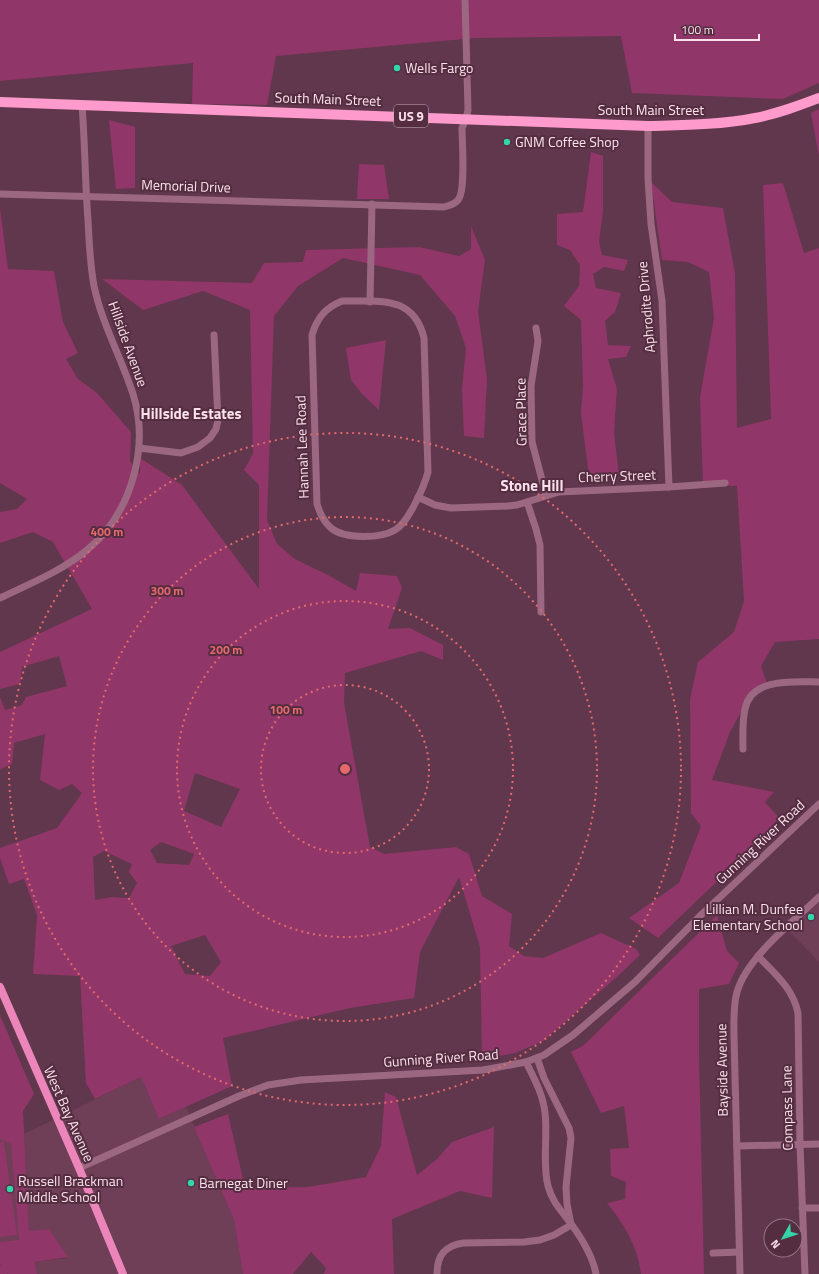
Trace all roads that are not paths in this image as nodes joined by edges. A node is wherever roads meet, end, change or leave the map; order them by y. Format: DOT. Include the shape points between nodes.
graph roads {
  1 [pos="465,0"];
  2 [pos="819,98"];
  3 [pos="0,102"];
  4 [pos="82,105"];
  5 [pos="466,119"];
  6 [pos="648,126"];
  7 [pos="0,194"];
  8 [pos="86,196"];
  9 [pos="372,204"];
  10 [pos="370,302"];
  11 [pos="536,328"];
  12 [pos="214,335"];
  13 [pos="139,448"];
  14 [pos="725,483"];
  15 [pos="669,487"];
  16 [pos="546,495"];
  17 [pos="418,497"];
  18 [pos="527,502"];
  19 [pos="0,598"];
  20 [pos="541,612"];
  21 [pos="819,682"];
  22 [pos="743,749"];
  23 [pos="818,806"];
  24 [pos="819,897"];
  25 [pos="758,956"];
  26 [pos="0,987"];
  27 [pos="537,1058"];
  28 [pos="526,1062"];
  29 [pos="800,1144"];
  30 [pos="819,1144"];
  31 [pos="737,1146"];
  32 [pos="79,1168"];
  33 [pos="802,1208"];
  34 [pos="819,1208"];
  35 [pos="571,1225"];
  36 [pos="739,1252"];
  37 [pos="713,1253"];
  38 [pos="123,1274"];
  39 [pos="437,1274"];
  40 [pos="596,1274"];
  41 [pos="740,1274"];
  42 [pos="805,1274"];
  1 -- 5 [label="street" via="468,110"];
  2 -- 6 [label="highway, South Main Street / US 9" via="745,120"];
  3 -- 4 [label="highway, South Main Street / US 9"];
  4 -- 5 [label="highway, South Main Street / US 9"];
  4 -- 8 [label="street, Hillside Avenue"];
  5 -- 6 [label="highway, South Main Street / US 9"];
  5 -- 9 [label="street, Memorial Drive" via="462,128 462,190 459,200 444,207"];
  6 -- 15 [label="street, Aphrodite Drive" via="651,224 662,302"];
  7 -- 8 [label="street, Memorial Drive"];
  8 -- 9 [label="street, Memorial Drive"];
  8 -- 13 [label="street, Hillside Avenue" via="94,285 102,315 133,394 138,416"];
  9 -- 10 [label="street"];
  10 -- 17 [label="street, Hannah Lee Road" via="392,303 404,307 412,313 424,338 428,472"];
  10 -- 17 [label="street, Hannah Lee Road" via="342,302 332,305 316,321 312,335 317,504 322,519 331,528 342,534 372,537 384,535 402,524"];
  11 -- 16 [label="street, Grace Place" via="538,341 531,386 532,442"];
  12 -- 13 [label="street" via="218,420 216,429 210,438 198,447 181,453"];
  13 -- 19 [label="street, Hillside Avenue" via="124,500 114,520 98,540 71,562"];
  14 -- 15 [label="street, Cherry Street"];
  15 -- 16 [label="street, Cherry Street" via="568,491"];
  16 -- 18 [label="street, Cherry Street"];
  17 -- 18 [label="street, Cherry Street" via="435,505 451,508 517,505"];
  18 -- 20 [label="street" via="540,546"];
  21 -- 22 [label="street" via="772,684 756,691 745,708"];
  23 -- 27 [label="street, Gunning River Road" via="701,915 635,982 573,1035"];
  24 -- 25 [label="street, Bayside Avenue"];
  25 -- 29 [label="street, Compass Lane" via="787,987 797,1006"];
  25 -- 31 [label="street, Bayside Avenue" via="742,978 734,1004"];
  26 -- 32 [label="main road, West Bay Avenue"];
  27 -- 28 [label="street, Gunning River Road"];
  27 -- 35 [label="street" via="569,1128 571,1138 566,1187"];
  28 -- 32 [label="street, Gunning River Road" via="483,1070 301,1080 268,1085"];
  28 -- 35 [label="street" via="539,1089 545,1114 548,1185 556,1204"];
  29 -- 30 [label="street"];
  29 -- 31 [label="street"];
  29 -- 33 [label="street, Compass Lane"];
  31 -- 36 [label="street, Bayside Avenue"];
  32 -- 38 [label="main road, West Bay Avenue"];
  33 -- 34 [label="street"];
  33 -- 42 [label="street, Compass Lane"];
  35 -- 39 [label="street" via="540,1240 454,1244 441,1255"];
  35 -- 40 [label="street" via="594,1265"];
  36 -- 37 [label="street"];
  36 -- 41 [label="street, Bayside Avenue"];
}
